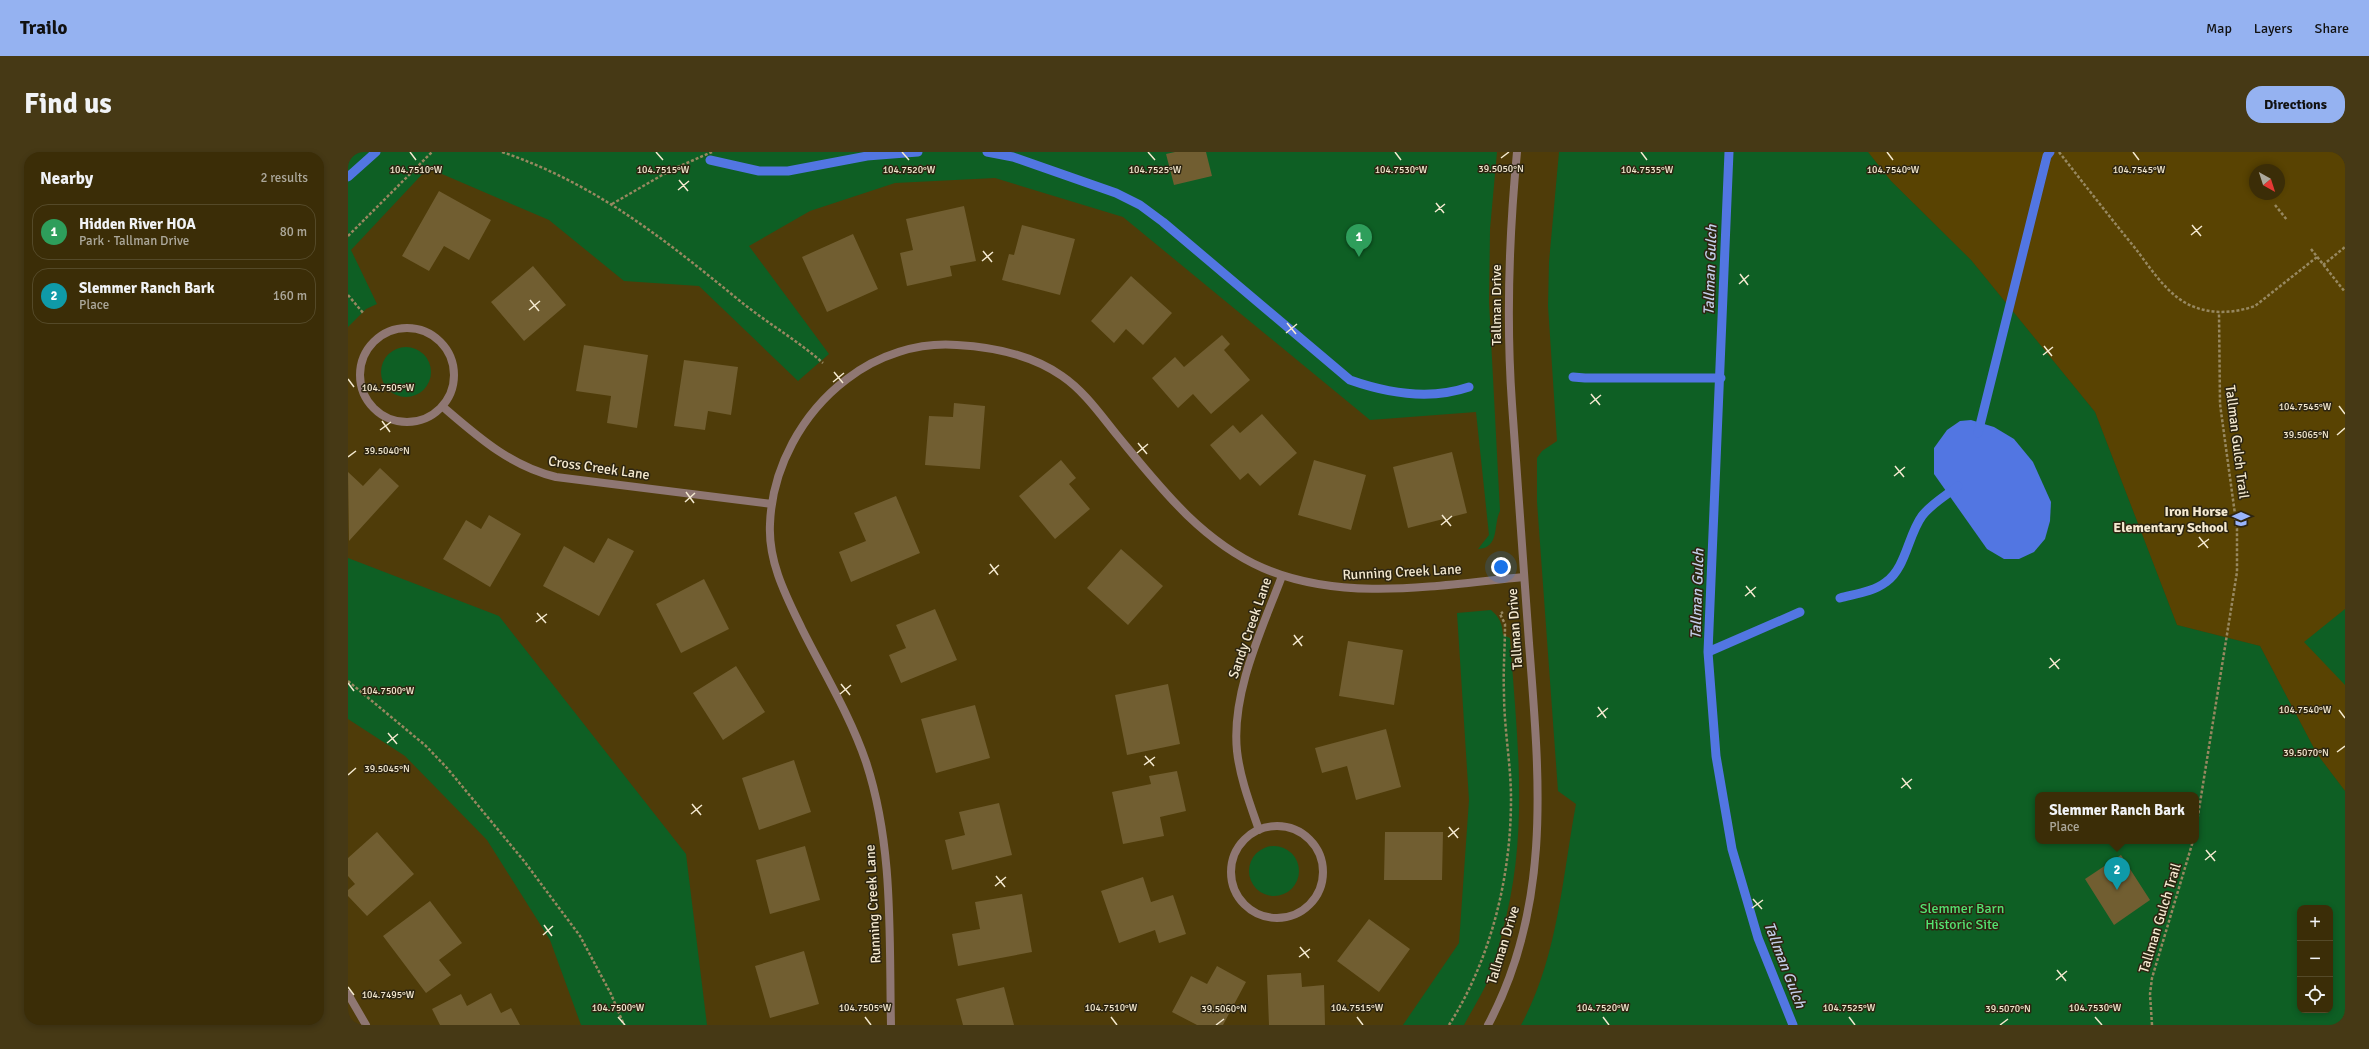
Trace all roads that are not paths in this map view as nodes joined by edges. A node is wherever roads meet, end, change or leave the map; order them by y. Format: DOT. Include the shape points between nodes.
graph roads {
  1 [pos="1517,152"];
  2 [pos="442,406"];
  3 [pos="772,504"];
  4 [pos="1282,576"];
  5 [pos="1524,577"];
  6 [pos="1259,830"];
  7 [pos="348,994"];
  8 [pos="366,1025"];
  9 [pos="891,1025"];
  10 [pos="1488,1025"];
  1 -- 5 [label="street, Tallman Drive" via="1509,259 1508,315"];
  2 -- 2 [label="street" via="451,393 454,378 453,362 446,347 435,336 421,329 405,327 390,331 376,339 366,351 361,365 360,381 364,395 373,408 386,417 401,422 416,422 430,416"];
  2 -- 3 [label="street, Cross Creek Lane" via="496,450 539,473"];
  3 -- 4 [label="street, Running Creek Lane" via="783,463 800,430 818,406 854,374 882,359 915,347 946,344 985,347 1036,362 1065,377 1090,402 1195,523 1239,555"];
  3 -- 9 [label="street, Running Creek Lane" via="770,545 777,571 862,750 874,792 887,867"];
  4 -- 5 [label="street, Running Creek Lane" via="1309,584 1345,589"];
  4 -- 6 [label="street, Sandy Creek Lane" via="1248,666 1239,716 1237,750 1242,778"];
  5 -- 10 [label="street, Tallman Drive" via="1538,778 1537,853 1532,892 1519,946"];
  6 -- 6 [label="street" via="1245,839 1236,852 1231,867 1232,883 1239,898 1250,909 1264,916 1280,918 1296,914 1312,901 1322,882 1323,867 1319,854 1306,837 1287,827 1273,826"];
  7 -- 8 [label="street"];
}
